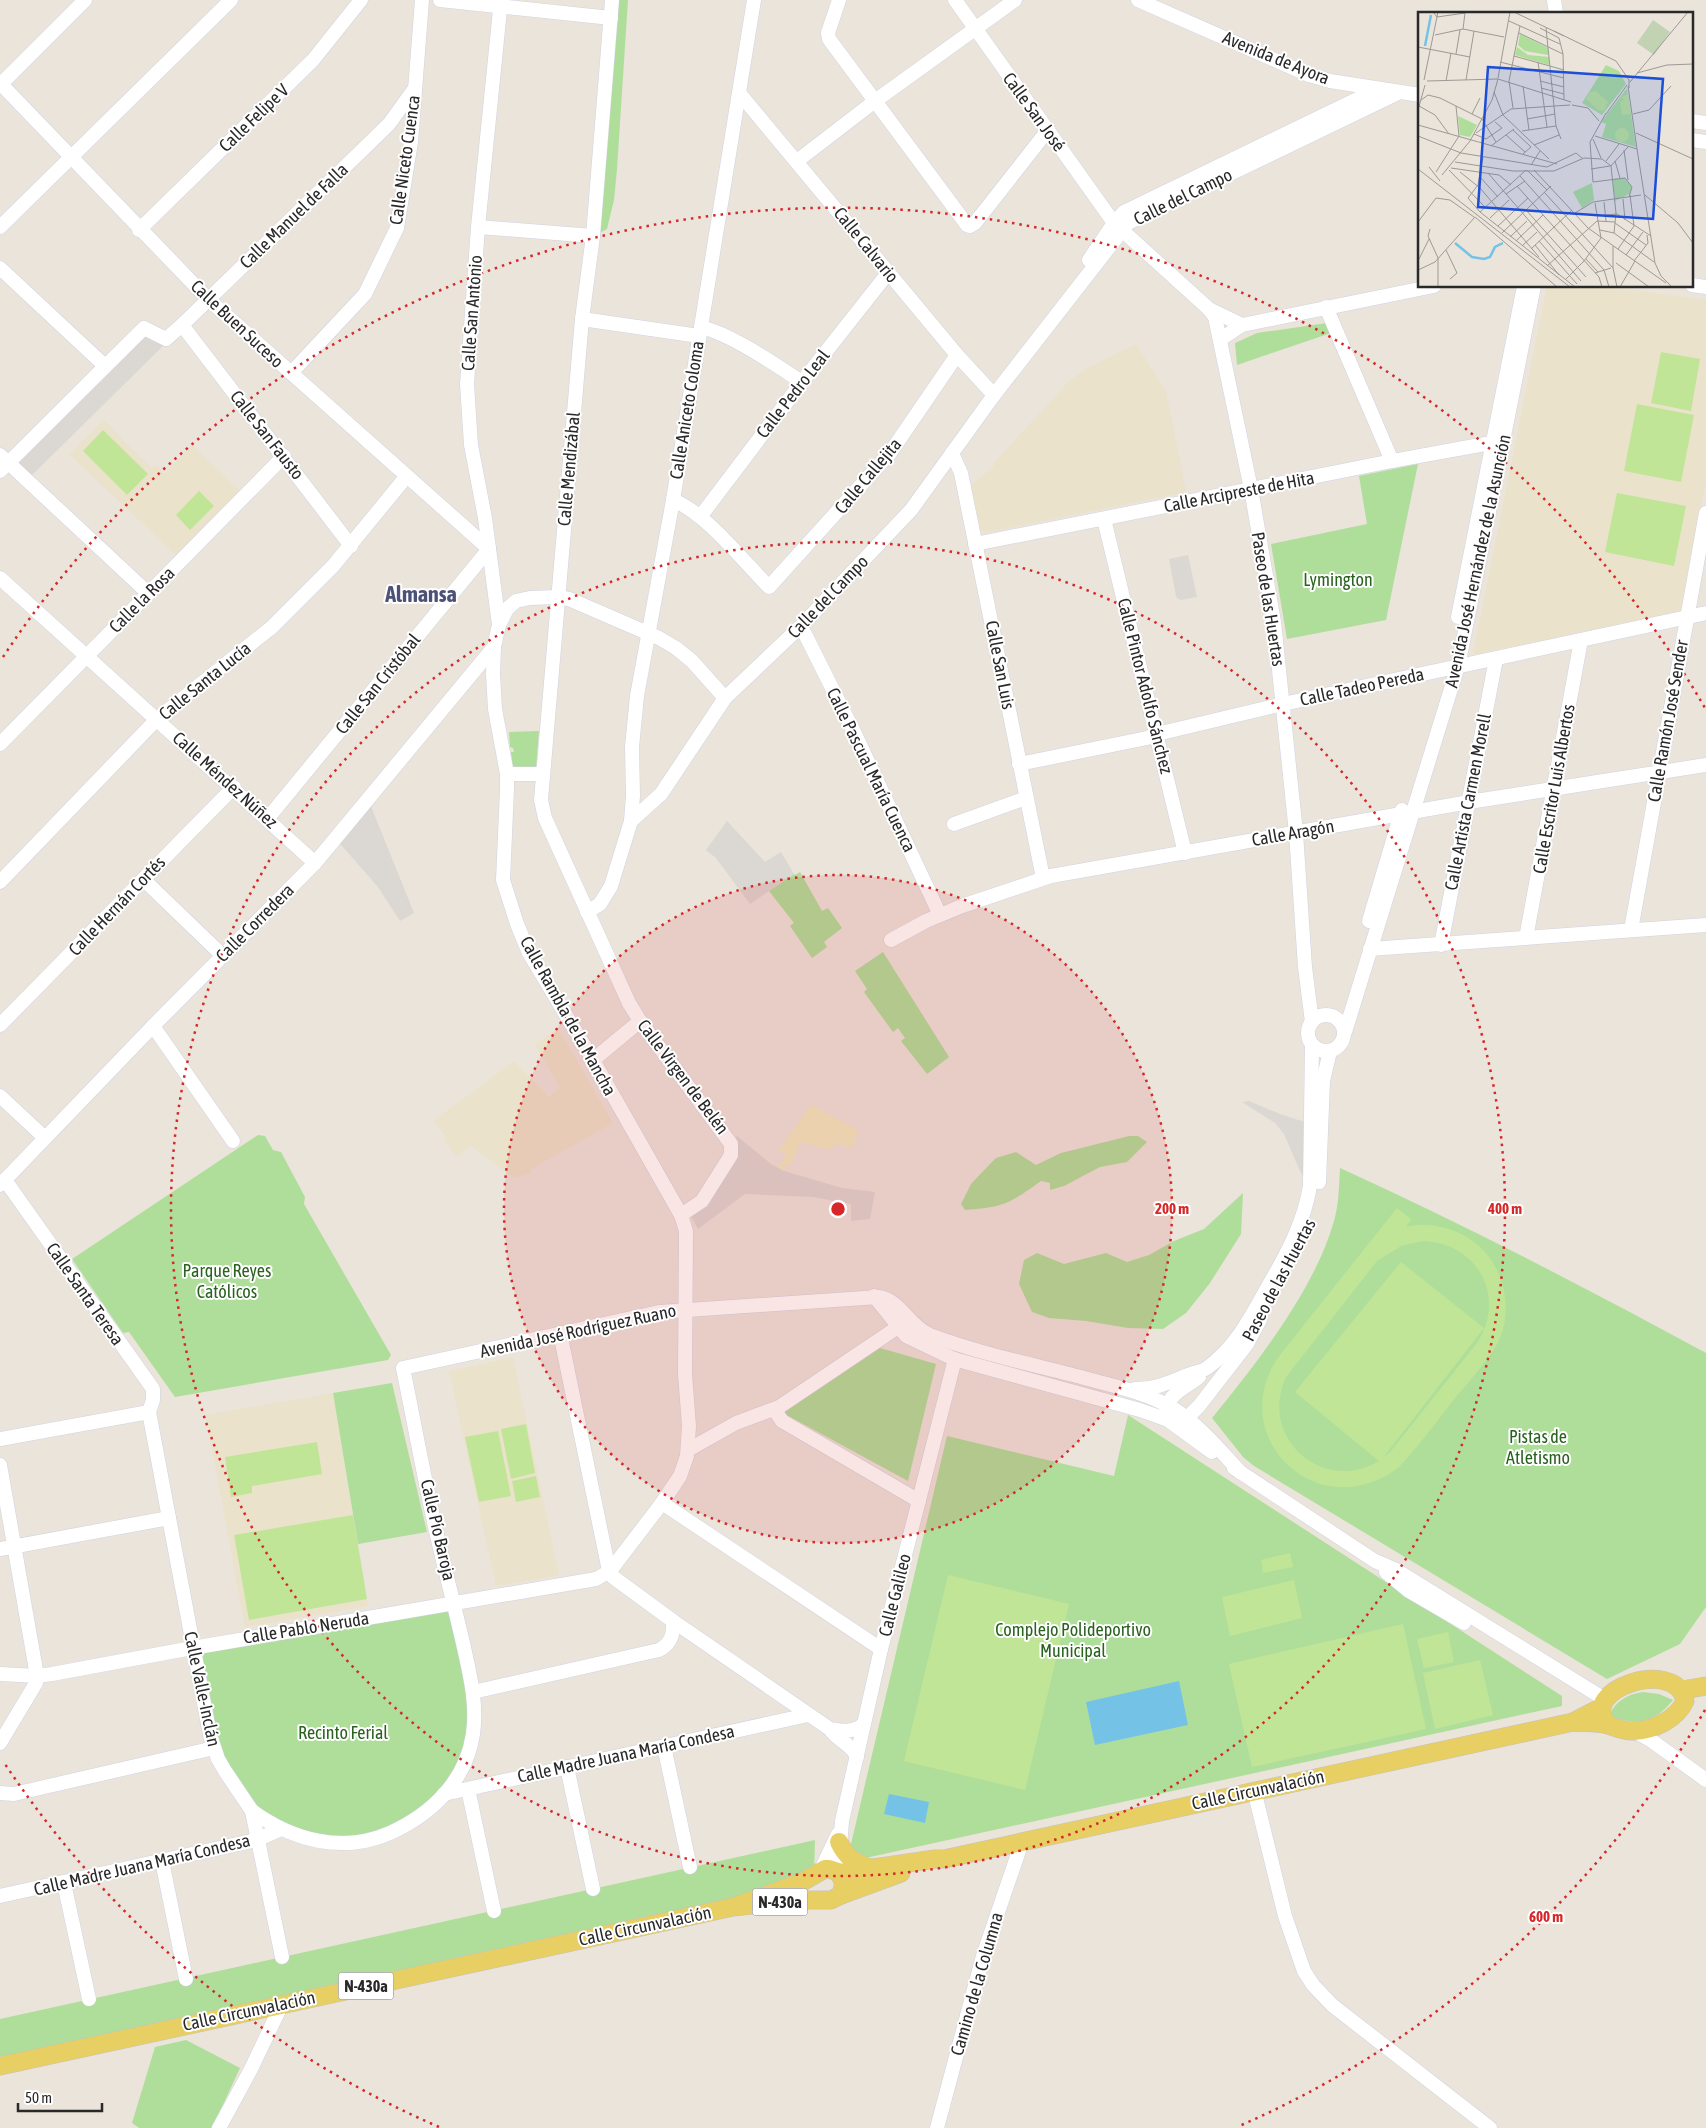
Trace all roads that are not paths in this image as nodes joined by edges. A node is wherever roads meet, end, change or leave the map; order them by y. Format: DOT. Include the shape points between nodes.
graph roads {
  1 [pos="85,0"];
  2 [pos="231,0"];
  3 [pos="361,0"];
  4 [pos="422,0"];
  5 [pos="440,0"];
  6 [pos="612,0"];
  7 [pos="754,0"];
  8 [pos="839,0"];
  9 [pos="955,0"];
  10 [pos="1015,0"];
  11 [pos="1138,0"];
  12 [pos="501,4"];
  13 [pos="611,18"];
  14 [pos="974,29"];
  15 [pos="1330,81"];
  16 [pos="0,83"];
  17 [pos="415,88"];
  18 [pos="1378,89"];
  19 [pos="1400,92"];
  20 [pos="740,94"];
  21 [pos="1418,95"];
  22 [pos="875,101"];
  23 [pos="1332,112"];
  24 [pos="1048,130"];
  25 [pos="71,158"];
  26 [pos="797,161"];
  27 [pos="1118,226"];
  28 [pos="0,227"];
  29 [pos="478,227"];
  30 [pos="139,230"];
  31 [pos="593,236"];
  32 [pos="0,268"];
  33 [pos="888,273"];
  34 [pos="1424,288"];
  35 [pos="1524,288"];
  36 [pos="1534,288"];
  37 [pos="208,299"];
  38 [pos="1326,307"];
  39 [pos="1209,308"];
  40 [pos="582,319"];
  41 [pos="182,325"];
  42 [pos="1242,325"];
  43 [pos="700,332"];
  44 [pos="1220,339"];
  45 [pos="957,355"];
  46 [pos="105,366"];
  47 [pos="290,373"];
  48 [pos="802,382"];
  49 [pos="994,395"];
  50 [pos="1498,441"];
  51 [pos="952,453"];
  52 [pos="284,456"];
  53 [pos="1392,461"];
  54 [pos="3,463"];
  55 [pos="406,477"];
  56 [pos="1251,489"];
  57 [pos="673,500"];
  58 [pos="1706,513"];
  59 [pos="700,517"];
  60 [pos="1104,519"];
  61 [pos="975,544"];
  62 [pos="351,546"];
  63 [pos="489,549"];
  64 [pos="0,578"];
  65 [pos="148,593"];
  66 [pos="558,597"];
  67 [pos="1706,613"];
  68 [pos="1687,616"];
  69 [pos="499,625"];
  70 [pos="801,626"];
  71 [pos="650,634"];
  72 [pos="1581,640"];
  73 [pos="494,647"];
  74 [pos="86,655"];
  75 [pos="1496,659"];
  76 [pos="1453,668"];
  77 [pos="725,698"];
  78 [pos="1283,704"];
  79 [pos="157,718"];
  80 [pos="1157,734"];
  81 [pos="0,744"];
  82 [pos="1019,764"];
  83 [pos="1706,766"];
  84 [pos="1658,773"];
  85 [pos="507,774"];
  86 [pos="542,774"];
  87 [pos="234,787"];
  88 [pos="1555,788"];
  89 [pos="1026,798"];
  90 [pos="1469,802"];
  91 [pos="1407,812"];
  92 [pos="268,818"];
  93 [pos="631,820"];
  94 [pos="954,824"];
  95 [pos="1296,833"];
  96 [pos="1185,853"];
  97 [pos="315,863"];
  98 [pos="1043,878"];
  99 [pos="143,880"];
  100 [pos="0,882"];
  101 [pos="587,912"];
  102 [pos="940,915"];
  103 [pos="1706,925"];
  104 [pos="594,927"];
  105 [pos="1631,930"];
  106 [pos="1526,938"];
  107 [pos="891,940"];
  108 [pos="1441,945"];
  109 [pos="1370,949"];
  110 [pos="222,956"];
  111 [pos="640,1021"];
  112 [pos="1312,1022"];
  113 [pos="0,1025"];
  114 [pos="153,1026"];
  115 [pos="1342,1026"];
  116 [pos="1312,1045"];
  117 [pos="1330,1051"];
  118 [pos="593,1060"];
  119 [pos="0,1096"];
  120 [pos="44,1137"];
  121 [pos="233,1141"];
  122 [pos="2,1182"];
  123 [pos="681,1216"];
  124 [pos="874,1296"];
  125 [pos="684,1309"];
  126 [pos="898,1327"];
  127 [pos="560,1333"];
  128 [pos="927,1334"];
  129 [pos="956,1352"];
  130 [pos="403,1368"];
  131 [pos="1205,1370"];
  132 [pos="1121,1388"];
  133 [pos="1199,1406"];
  134 [pos="774,1409"];
  135 [pos="149,1412"];
  136 [pos="1174,1414"];
  137 [pos="0,1439"];
  138 [pos="688,1450"];
  139 [pos="1221,1450"];
  140 [pos="0,1465"];
  141 [pos="1240,1472"];
  142 [pos="919,1501"];
  143 [pos="662,1503"];
  144 [pos="169,1518"];
  145 [pos="16,1546"];
  146 [pos="0,1549"];
  147 [pos="610,1571"];
  148 [pos="455,1603"];
  149 [pos="673,1621"];
  150 [pos="192,1648"];
  151 [pos="881,1649"];
  152 [pos="0,1674"];
  153 [pos="37,1676"];
  154 [pos="1706,1686"];
  155 [pos="1706,1690"];
  156 [pos="473,1692"];
  157 [pos="1684,1695"];
  158 [pos="1604,1704"];
  159 [pos="808,1715"];
  160 [pos="1573,1722"];
  161 [pos="864,1724"];
  162 [pos="1608,1725"];
  163 [pos="830,1729"];
  164 [pos="1634,1731"];
  165 [pos="0,1743"];
  166 [pos="664,1746"];
  167 [pos="214,1748"];
  168 [pos="857,1757"];
  169 [pos="567,1767"];
  170 [pos="1706,1780"];
  171 [pos="468,1789"];
  172 [pos="1254,1790"];
  173 [pos="0,1793"];
  174 [pos="444,1794"];
  175 [pos="252,1810"];
  176 [pos="282,1829"];
  177 [pos="840,1837"];
  178 [pos="256,1840"];
  179 [pos="1022,1842"];
  180 [pos="944,1859"];
  181 [pos="162,1861"];
  182 [pos="690,1867"];
  183 [pos="874,1868"];
  184 [pos="818,1873"];
  185 [pos="839,1873"];
  186 [pos="64,1883"];
  187 [pos="593,1888"];
  188 [pos="0,1896"];
  189 [pos="835,1898"];
  190 [pos="732,1907"];
  191 [pos="494,1911"];
  192 [pos="282,1957"];
  193 [pos="186,1979"];
  194 [pos="89,1999"];
  195 [pos="282,2004"];
  196 [pos="0,2066"];
  197 [pos="219,2128"];
  198 [pos="937,2128"];
  199 [pos="1490,2128"];
  1 -- 16 [label="street"];
  2 -- 25 [label="street"];
  3 -- 30 [label="street, Calle Felipe V" via="313,60"];
  4 -- 17 [label="street, Calle Niceto Cuenca"];
  5 -- 12 [label="street"];
  6 -- 13 [label="street, Calle Mendizábal"];
  7 -- 20 [label="street, Calle Aniceto Coloma"];
  8 -- 22 [label="street" via="828,32 829,39"];
  9 -- 14 [label="street, Calle San José"];
  10 -- 14 [label="street"];
  11 -- 15 [label="street, Avenida de Ayora"];
  12 -- 13 [label="street"];
  12 -- 29 [label="street, Calle San Antonio"];
  13 -- 31 [label="street, Calle Mendizábal"];
  14 -- 22 [label="street"];
  14 -- 24 [label="street, Calle San José"];
  15 -- 18 [label="street, Avenida de Ayora"];
  15 -- 23 [label="street" via="1338,98"];
  16 -- 25 [label="street, Calle Buen Suceso"];
  17 -- 37 [label="street, Calle Manuel de Falla" via="389,124"];
  17 -- 47 [label="street, Calle Niceto Cuenca" via="411,142 395,233 365,294"];
  18 -- 19 [label="street, Avenida de Ayora"];
  18 -- 23 [label="street, Calle del Campo"];
  19 -- 21 [label="street, Avenida de Ayora"];
  19 -- 27 [label="street, Calle del Campo"];
  20 -- 26 [label="street, Calle Calvario"];
  20 -- 43 [label="street, Calle Aniceto Coloma"];
  22 -- 24 [label="street" via="968,225 973,226"];
  22 -- 26 [label="street"];
  23 -- 27 [label="street, Calle del Campo" via="1124,212"];
  24 -- 27 [label="street, Calle San José"];
  25 -- 28 [label="street"];
  25 -- 30 [label="street, Calle Buen Suceso"];
  26 -- 33 [label="street, Calle Calvario"];
  27 -- 39 [label="street, Paseo de las Huertas"];
  27 -- 49 [label="street, Calle del Campo"];
  29 -- 31 [label="street"];
  29 -- 63 [label="street, Calle San Antonio" via="467,402"];
  30 -- 37 [label="street, Calle Buen Suceso"];
  31 -- 40 [label="street, Calle Mendizábal"];
  32 -- 46 [label="street"];
  33 -- 45 [label="street, Calle Calvario"];
  33 -- 48 [label="street, Calle Pedro Leal"];
  34 -- 38 [label="street"];
  35 -- 50 [label="street, Avenida José Hernández de la Asunción"];
  36 -- 50 [label="street, Avenida José Hernández de la Asunción"];
  37 -- 41 [label="street, Calle Manuel de Falla"];
  37 -- 47 [label="street, Calle Buen Suceso"];
  38 -- 42 [label="street"];
  38 -- 53 [label="street"];
  39 -- 42 [label="street"];
  39 -- 44 [label="street, Paseo de las Huertas" via="1215,317"];
  40 -- 43 [label="street"];
  40 -- 66 [label="street, Calle Mendizábal"];
  41 -- 46 [label="street, Calle Manuel de Falla" via="166,339 144,328"];
  41 -- 52 [label="street, Calle San Fausto"];
  42 -- 44 [label="street"];
  43 -- 48 [label="street" via="715,331"];
  43 -- 57 [label="street, Calle Aniceto Coloma"];
  44 -- 56 [label="street, Paseo de las Huertas"];
  45 -- 49 [label="street, Calle Calvario"];
  45 -- 59 [label="street, Calle Callejita" via="890,454 768,587"];
  46 -- 54 [label="street"];
  47 -- 55 [label="street, Calle Buen Suceso"];
  48 -- 59 [label="street, Calle Pedro Leal"];
  49 -- 51 [label="street, Calle del Campo"];
  50 -- 53 [label="street, Calle Arcipreste de Hita"];
  50 -- 76 [label="street, Avenida José Hernández de la Asunción"];
  51 -- 61 [label="street, Calle San Luis" via="960,473"];
  51 -- 70 [label="street, Calle del Campo" via="911,510"];
  52 -- 62 [label="street, Calle San Fausto"];
  52 -- 65 [label="street, Calle la Rosa"];
  53 -- 56 [label="street, Calle Arcipreste de Hita"];
  54 -- 65 [label="street"];
  55 -- 62 [label="street, Calle Santa Lucía"];
  55 -- 63 [label="street, Calle Buen Suceso"];
  56 -- 60 [label="street, Calle Arcipreste de Hita"];
  56 -- 78 [label="street, Paseo de las Huertas" via="1274,622"];
  57 -- 59 [label="street"];
  57 -- 71 [label="street, Calle Aniceto Coloma"];
  58 -- 68 [label="street, Calle Ramón José Sender"];
  60 -- 61 [label="street, Calle Arcipreste de Hita"];
  60 -- 80 [label="street, Calle Pintor Adolfo Sánchez"];
  61 -- 82 [label="street, Calle San Luis"];
  62 -- 79 [label="street, Calle Santa Lucía" via="272,627"];
  63 -- 69 [label="street, Calle San Antonio"];
  63 -- 92 [label="street, Calle San Cristóbal"];
  64 -- 74 [label="street, Calle Méndez Núñez"];
  65 -- 74 [label="street, Calle la Rosa"];
  66 -- 69 [label="street" via="516,601 507,609"];
  66 -- 71 [label="street"];
  66 -- 86 [label="street, Calle Mendizábal"];
  67 -- 68 [label="street, Calle Tadeo Pereda"];
  68 -- 72 [label="street, Calle Tadeo Pereda"];
  68 -- 84 [label="street, Calle Ramón José Sender"];
  69 -- 73 [label="street, Calle Rambla de la Mancha"];
  70 -- 77 [label="street, Calle del Campo"];
  70 -- 102 [label="street, Calle Pascual María Cuenca"];
  71 -- 77 [label="street" via="692,661"];
  71 -- 93 [label="street, Calle Aniceto Coloma" via="635,719"];
  72 -- 75 [label="street, Calle Tadeo Pereda"];
  72 -- 88 [label="street, Calle Escritor Luis Albertos"];
  73 -- 85 [label="street, Calle Rambla de la Mancha" via="495,709"];
  73 -- 97 [label="street, Calle Corredera"];
  74 -- 79 [label="street, Calle Méndez Núñez"];
  74 -- 81 [label="street, Calle la Rosa"];
  75 -- 76 [label="street, Calle Tadeo Pereda"];
  75 -- 90 [label="street, Calle Artista Carmen Morell"];
  76 -- 78 [label="street, Calle Tadeo Pereda"];
  76 -- 91 [label="street, Avenida José Hernández de la Asunción"];
  77 -- 93 [label="street, Calle del Campo" via="661,794"];
  78 -- 80 [label="street, Calle Tadeo Pereda"];
  78 -- 95 [label="street, Paseo de las Huertas"];
  79 -- 87 [label="street, Calle Méndez Núñez"];
  79 -- 100 [label="street, Calle Santa Lucía"];
  80 -- 82 [label="street, Calle Tadeo Pereda"];
  80 -- 96 [label="street, Calle Pintor Adolfo Sánchez"];
  82 -- 89 [label="street, Calle San Luis"];
  83 -- 84 [label="street, Calle Aragón"];
  84 -- 88 [label="street, Calle Aragón"];
  84 -- 105 [label="street, Calle Ramón José Sender"];
  85 -- 86 [label="street"];
  85 -- 118 [label="street, Calle Rambla de la Mancha" via="503,880 508,899 529,953"];
  86 -- 101 [label="street, Calle Mendizábal" via="543,813"];
  87 -- 92 [label="street, Calle Méndez Núñez"];
  87 -- 99 [label="street, Calle Hernán Cortés"];
  88 -- 90 [label="street, Calle Aragón"];
  88 -- 106 [label="street, Calle Escritor Luis Albertos"];
  89 -- 94 [label="street"];
  89 -- 98 [label="street, Calle San Luis"];
  90 -- 91 [label="street, Calle Aragón"];
  90 -- 108 [label="street, Calle Artista Carmen Morell"];
  91 -- 95 [label="street, Calle Aragón"];
  91 -- 109 [label="street, Avenida José Hernández de la Asunción"];
  91 -- 115 [label="street, Avenida José Hernández de la Asunción"];
  92 -- 97 [label="street, Calle Méndez Núñez"];
  93 -- 101 [label="street, Calle Aniceto Coloma" via="611,886 600,904"];
  95 -- 96 [label="street, Calle Aragón"];
  95 -- 112 [label="street, Paseo de las Huertas"];
  96 -- 98 [label="street, Calle Aragón"];
  97 -- 110 [label="street, Calle Corredera"];
  98 -- 102 [label="street, Calle Aragón"];
  99 -- 110 [label="street"];
  99 -- 113 [label="street, Calle Hernán Cortés"];
  101 -- 104 [label="street, Calle Mendizábal"];
  102 -- 107 [label="street, Calle Aragón"];
  103 -- 105 [label="street"];
  104 -- 111 [label="street, Calle Virgen de Belén"];
  105 -- 106 [label="street"];
  106 -- 108 [label="street"];
  108 -- 109 [label="street"];
  109 -- 115 [label="street, Avenida José Hernández de la Asunción"];
  110 -- 114 [label="street, Calle Corredera"];
  111 -- 118 [label="street"];
  111 -- 123 [label="street, Calle Virgen de Belén" via="731,1144 731,1155 702,1201"];
  112 -- 115 [label="street" via="1329,1015"];
  112 -- 116 [label="street" via="1308,1033"];
  114 -- 120 [label="street, Calle Corredera"];
  114 -- 121 [label="street"];
  115 -- 117 [label="street" via="1341,1044"];
  116 -- 117 [label="street"];
  116 -- 131 [label="street, Paseo de las Huertas" via="1311,1176 1303,1217 1294,1240 1246,1327"];
  117 -- 133 [label="street, Paseo de las Huertas" via="1323,1081 1318,1190 1308,1231 1247,1344"];
  118 -- 123 [label="street, Calle Rambla de la Mancha"];
  119 -- 120 [label="street"];
  120 -- 122 [label="street, Calle Corredera"];
  122 -- 135 [label="street, Calle Santa Teresa" via="153,1389 154,1400"];
  123 -- 125 [label="street, Calle Rambla de la Mancha" via="687,1244"];
  124 -- 125 [label="street, Avenida José Rodríguez Ruano"];
  124 -- 126 [label="street"];
  124 -- 128 [label="street" via="893,1303"];
  125 -- 127 [label="street, Avenida José Rodríguez Ruano"];
  125 -- 138 [label="street, Calle Rambla de la Mancha"];
  126 -- 128 [label="street"];
  126 -- 129 [label="street" via="912,1340"];
  126 -- 134 [label="street"];
  127 -- 130 [label="street, Avenida José Rodríguez Ruano"];
  127 -- 147 [label="street"];
  128 -- 129 [label="street"];
  129 -- 132 [label="street"];
  129 -- 136 [label="street" via="1140,1410"];
  129 -- 142 [label="street, Calle Galileo"];
  130 -- 148 [label="street, Calle Pío Baroja" via="436,1531"];
  131 -- 132 [label="street, Paseo de las Huertas" via="1152,1388"];
  131 -- 136 [label="street, Paseo de las Huertas" via="1173,1394"];
  132 -- 136 [label="street" via="1150,1397"];
  133 -- 136 [label="street, Paseo de las Huertas"];
  133 -- 139 [label="street" via="1207,1431"];
  134 -- 138 [label="street" via="736,1423"];
  134 -- 142 [label="street" via="782,1421"];
  135 -- 137 [label="street"];
  135 -- 144 [label="street, Calle Valle-Inclán"];
  136 -- 139 [label="street"];
  136 -- 141 [label="street"];
  138 -- 143 [label="street, Calle Rambla de la Mancha" via="680,1476"];
  139 -- 141 [label="street"];
  140 -- 145 [label="street"];
  141 -- 158 [label="street"];
  142 -- 151 [label="street, Calle Galileo"];
  143 -- 147 [label="street, Calle Rambla de la Mancha"];
  143 -- 151 [label="street"];
  144 -- 145 [label="street"];
  144 -- 150 [label="street, Calle Valle-Inclán"];
  145 -- 146 [label="street"];
  145 -- 153 [label="street"];
  147 -- 148 [label="street, Calle Pablo Neruda" via="596,1579"];
  147 -- 149 [label="street" via="622,1586"];
  148 -- 150 [label="street, Calle Pablo Neruda"];
  148 -- 156 [label="street, Calle Pío Baroja"];
  149 -- 156 [label="street" via="672,1637 659,1650"];
  149 -- 159 [label="street"];
  150 -- 153 [label="street, Calle Pablo Neruda"];
  150 -- 167 [label="street, Calle Valle-Inclán"];
  151 -- 161 [label="street, Calle Galileo"];
  152 -- 153 [label="street, Calle Pablo Neruda"];
  153 -- 165 [label="street" via="36,1683"];
  154 -- 157 [label="main road"];
  155 -- 157 [label="main road"];
  156 -- 174 [label="street, Calle Pío Baroja" via="474,1719 469,1750 459,1776"];
  157 -- 158 [label="main road" via="1664,1682 1644,1679 1624,1684"];
  157 -- 164 [label="main road" via="1678,1713 1664,1723"];
  158 -- 160 [label="main road"];
  158 -- 162 [label="main road" via="1602,1717"];
  159 -- 163 [label="street"];
  159 -- 166 [label="street, Calle Madre Juana María Condesa"];
  160 -- 162 [label="main road"];
  160 -- 172 [label="main road, Calle Circunvalación"];
  161 -- 163 [label="street" via="856,1730"];
  161 -- 168 [label="street, Calle Galileo"];
  162 -- 164 [label="main road"];
  163 -- 168 [label="street"];
  164 -- 170 [label="street"];
  166 -- 169 [label="street, Calle Madre Juana María Condesa"];
  166 -- 182 [label="street"];
  167 -- 173 [label="street" via="14,1794"];
  167 -- 175 [label="street, Calle Valle-Inclán" via="228,1776"];
  168 -- 177 [label="street, Calle Galileo"];
  169 -- 171 [label="street, Calle Madre Juana María Condesa"];
  169 -- 187 [label="street"];
  171 -- 174 [label="street, Calle Madre Juana María Condesa"];
  171 -- 191 [label="street"];
  172 -- 179 [label="main road, Calle Circunvalación"];
  172 -- 199 [label="street" via="1285,1916 1304,1971 1313,1985 1338,2010"];
  174 -- 176 [label="street, Calle Pío Baroja" via="403,1827 362,1842 326,1842"];
  175 -- 176 [label="street, Calle Pío Baroja"];
  175 -- 178 [label="street, Calle Valle-Inclán"];
  176 -- 178 [label="street, Calle Madre Juana María Condesa"];
  177 -- 183 [label="main road" via="843,1851 853,1861"];
  177 -- 184 [label="street, Calle Galileo"];
  177 -- 185 [label="street, Calle Galileo"];
  178 -- 181 [label="street, Calle Madre Juana María Condesa"];
  178 -- 192 [label="street, Calle Valle-Inclán"];
  179 -- 180 [label="main road, Calle Circunvalación"];
  179 -- 198 [label="street, Camino de la Columna" via="984,1956"];
  180 -- 183 [label="main road, Calle Circunvalación"];
  180 -- 189 [label="main road, Calle Circunvalación"];
  181 -- 186 [label="street, Calle Madre Juana María Condesa"];
  181 -- 193 [label="street"];
  183 -- 185 [label="main road, Calle Circunvalación"];
  184 -- 185 [label="main road" via="829,1869"];
  184 -- 189 [label="main road" via="814,1882 816,1892 821,1898"];
  184 -- 190 [label="main road, N-430a"];
  185 -- 189 [label="main road" via="844,1882"];
  186 -- 188 [label="street, Calle Madre Juana María Condesa"];
  186 -- 194 [label="street"];
  189 -- 190 [label="main road, N-430a"];
  190 -- 195 [label="main road, Calle Circunvalación / N-430a"];
  195 -- 196 [label="main road, Calle Circunvalación / N-430a"];
  195 -- 197 [label="street"];
}
